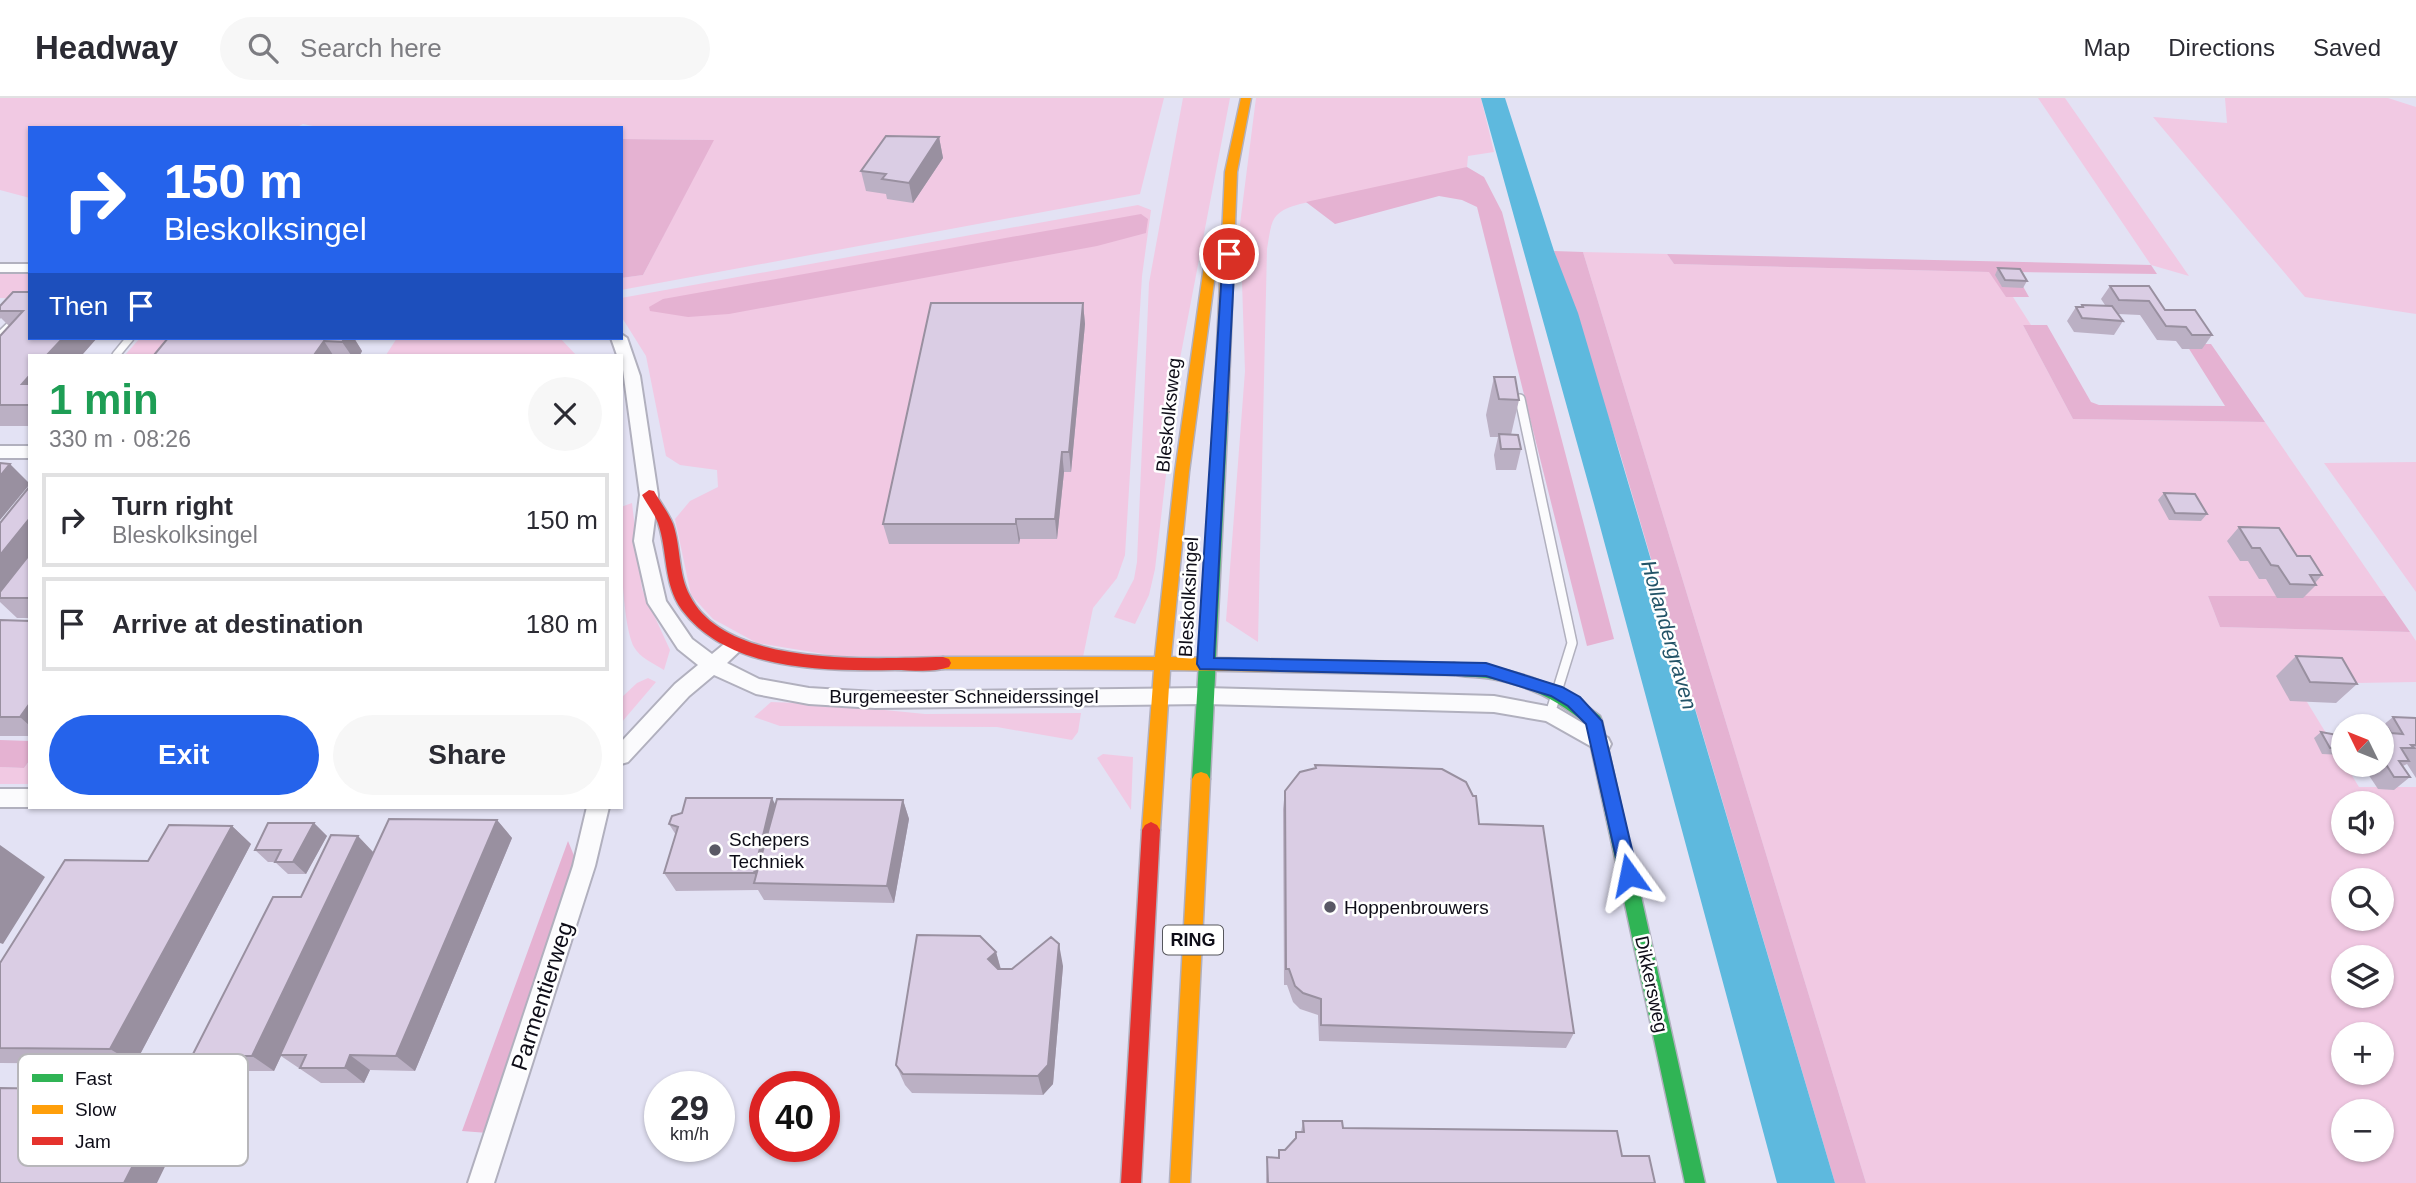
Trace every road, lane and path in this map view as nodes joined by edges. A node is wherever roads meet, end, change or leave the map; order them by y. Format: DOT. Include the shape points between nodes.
graph roads {
  1 [pos="1246,98"];
  2 [pos="1231,172"];
  3 [pos="0,268"];
  4 [pos="28,268"];
  5 [pos="28,308"];
  6 [pos="0,335"];
  7 [pos="129,340"];
  8 [pos="620,340"];
  9 [pos="117,354"];
  10 [pos="1520,399"];
  11 [pos="0,452"];
  12 [pos="28,452"];
  13 [pos="649,495"];
  14 [pos="736,645"];
  15 [pos="1162,664"];
  16 [pos="1205,664"];
  17 [pos="712,665"];
  18 [pos="1556,691"];
  19 [pos="1158,696"];
  20 [pos="1205,696"];
  21 [pos="1550,715"];
  22 [pos="1601,744"];
  23 [pos="623,754"];
  24 [pos="0,798"];
  25 [pos="28,798"];
  26 [pos="598,809"];
  27 [pos="481,1183"];
  28 [pos="1131,1183"];
  29 [pos="1180,1183"];
  30 [pos="1695,1183"];
  1 -- 2 [label="main road, Bleskolksingel / RING"];
  2 -- 15 [label="main road, Bleskolksweg / RING" via="1211,255 1197,350"];
  2 -- 16 [label="main road, Bleskolksingel / RING"];
  3 -- 4 [label="street"];
  5 -- 6 [label="lane"];
  7 -- 9 [label="lane"];
  8 -- 13 [label="street, Burgemeester Schneiderssingel" via="632,376"];
  10 -- 18 [label="lane" via="1572,643"];
  11 -- 12 [label="street"];
  13 -- 14 [label="main road, Burgemeester Schneiderssingel" via="665,523 676,583 688,607 701,622"];
  13 -- 17 [label="street, Burgemeester Schneiderssingel" via="643,541 657,603 685,644"];
  14 -- 15 [label="main road, Burgemeester Schneiderssingel" via="780,658 831,663"];
  14 -- 17 [label="street"];
  15 -- 16 [label="main road, Burgemeester Schneiderssingel"];
  15 -- 19 [label="main road, Bleskolksingel / RING"];
  16 -- 18 [label="main road, Dikkersweg" via="1486,670"];
  16 -- 20 [label="main road, Bleskolksingel / RING"];
  17 -- 19 [label="street, Burgemeester Schneiderssingel" via="756,686 809,696"];
  17 -- 23 [label="street"];
  18 -- 21 [label="lane"];
  18 -- 22 [label="main road, Dikkersweg" via="1594,721"];
  19 -- 20 [label="street, Burgemeester Schneiderssingel"];
  19 -- 28 [label="main road, Bleskolksingel / RING"];
  20 -- 21 [label="street" via="1494,705"];
  20 -- 29 [label="main road, Bleskolksingel / RING"];
  21 -- 22 [label="street"];
  22 -- 30 [label="main road, Dikkersweg"];
  24 -- 25 [label="street"];
  26 -- 27 [label="street, Parmentierweg" via="584,866"];
}
